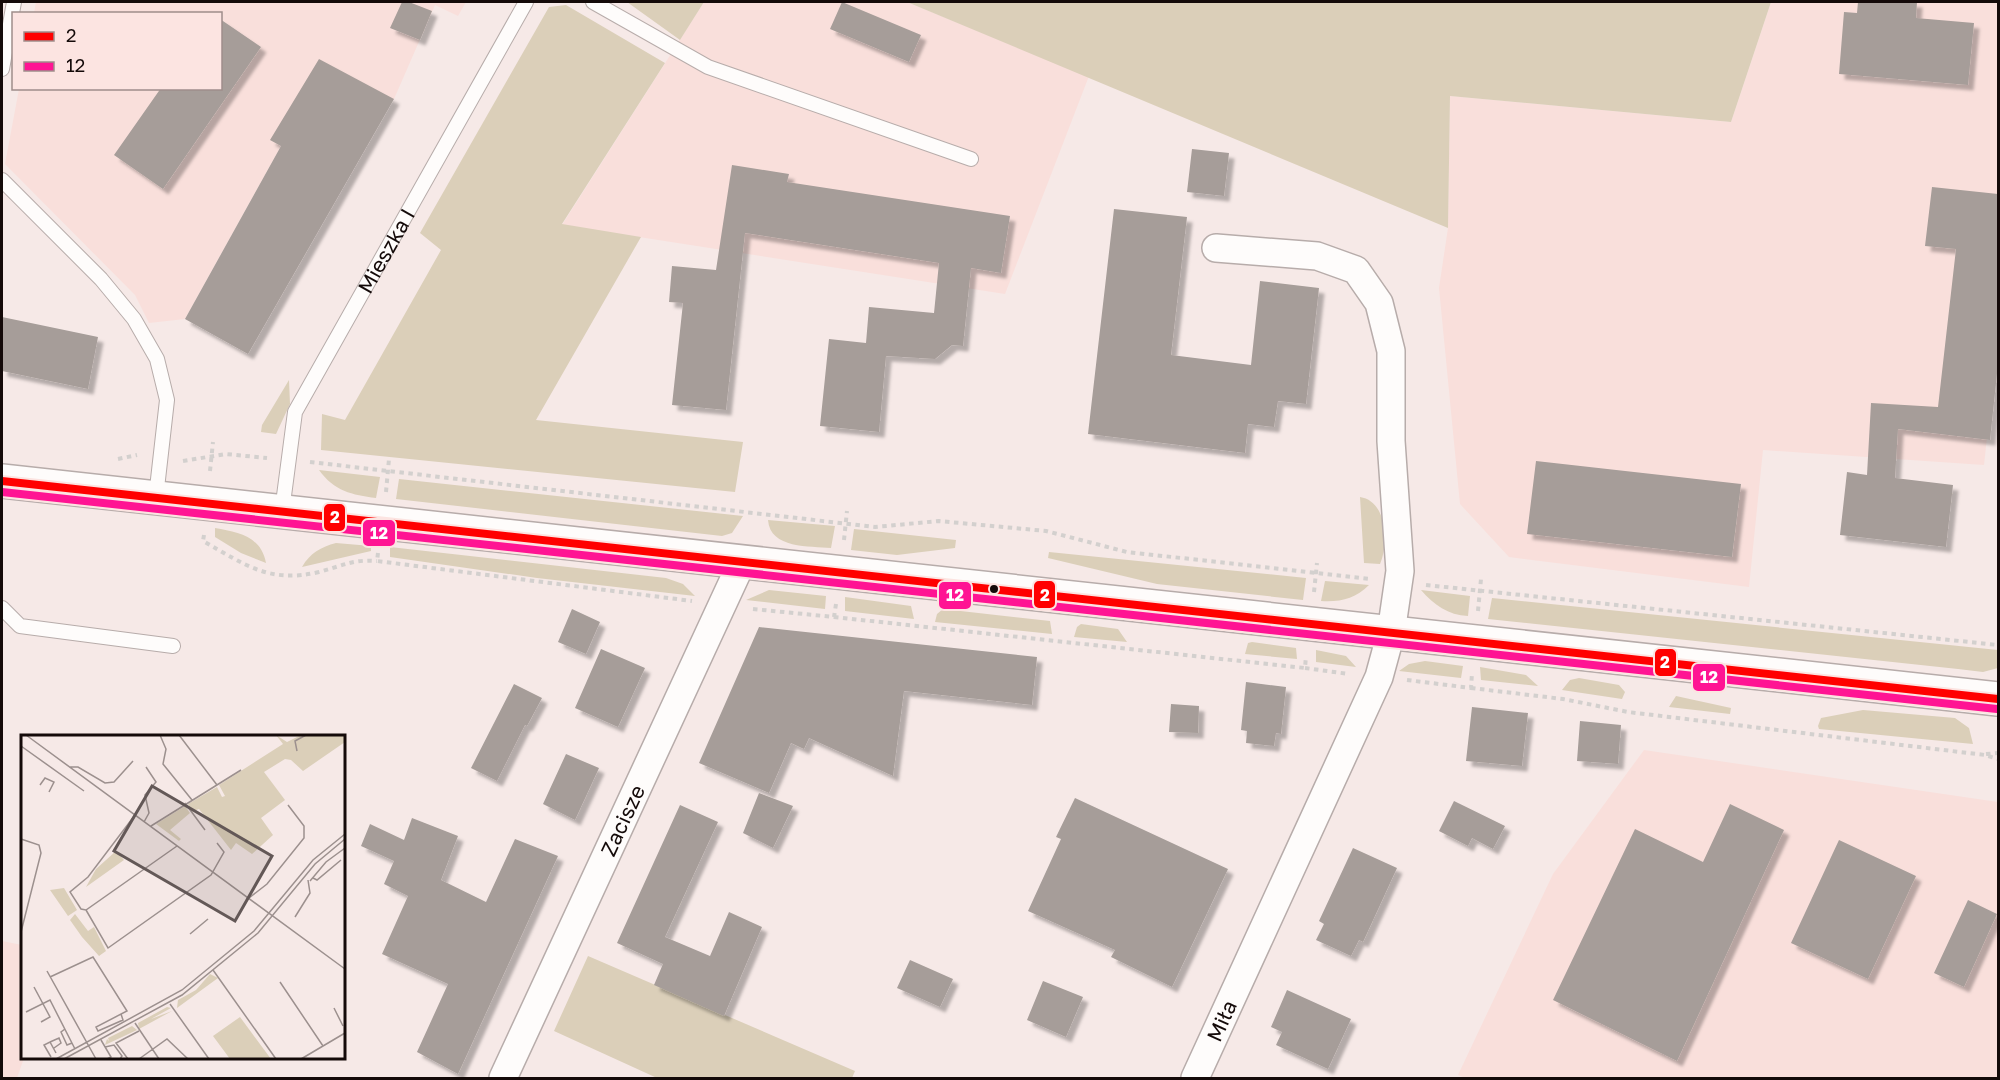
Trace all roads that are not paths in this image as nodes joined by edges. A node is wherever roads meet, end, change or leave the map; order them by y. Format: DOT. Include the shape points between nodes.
graph roads {
  1 [pos="526,2"];
  2 [pos="593,2"];
  3 [pos="12,17"];
  4 [pos="2,69"];
  5 [pos="971,159"];
  6 [pos="2,180"];
  7 [pos="1216,248"];
  8 [pos="2,481"];
  9 [pos="156,497"];
  10 [pos="282,511"];
  11 [pos="742,562"];
  12 [pos="2,608"];
  13 [pos="1391,633"];
  14 [pos="173,646"];
  15 [pos="1998,699"];
  16 [pos="503,1078"];
  17 [pos="1195,1078"];
  1 -- 10 [label="lane, Mieszka I" via="295,412"];
  2 -- 5 [label="lane" via="708,67"];
  3 -- 4 [label="lane"];
  6 -- 9 [label="lane" via="101,279 134,320 157,359 167,400"];
  7 -- 13 [label="street, Miła" via="1317,256 1356,270 1379,303 1391,351 1398,582"];
  8 -- 9 [label="street"];
  9 -- 10 [label="street"];
  10 -- 11 [label="street"];
  11 -- 13 [label="street"];
  11 -- 16 [label="street, Zacisze"];
  12 -- 14 [label="lane" via="20,626"];
  13 -- 15 [label="street"];
  13 -- 17 [label="street, Miła" via="1379,677"];
}
